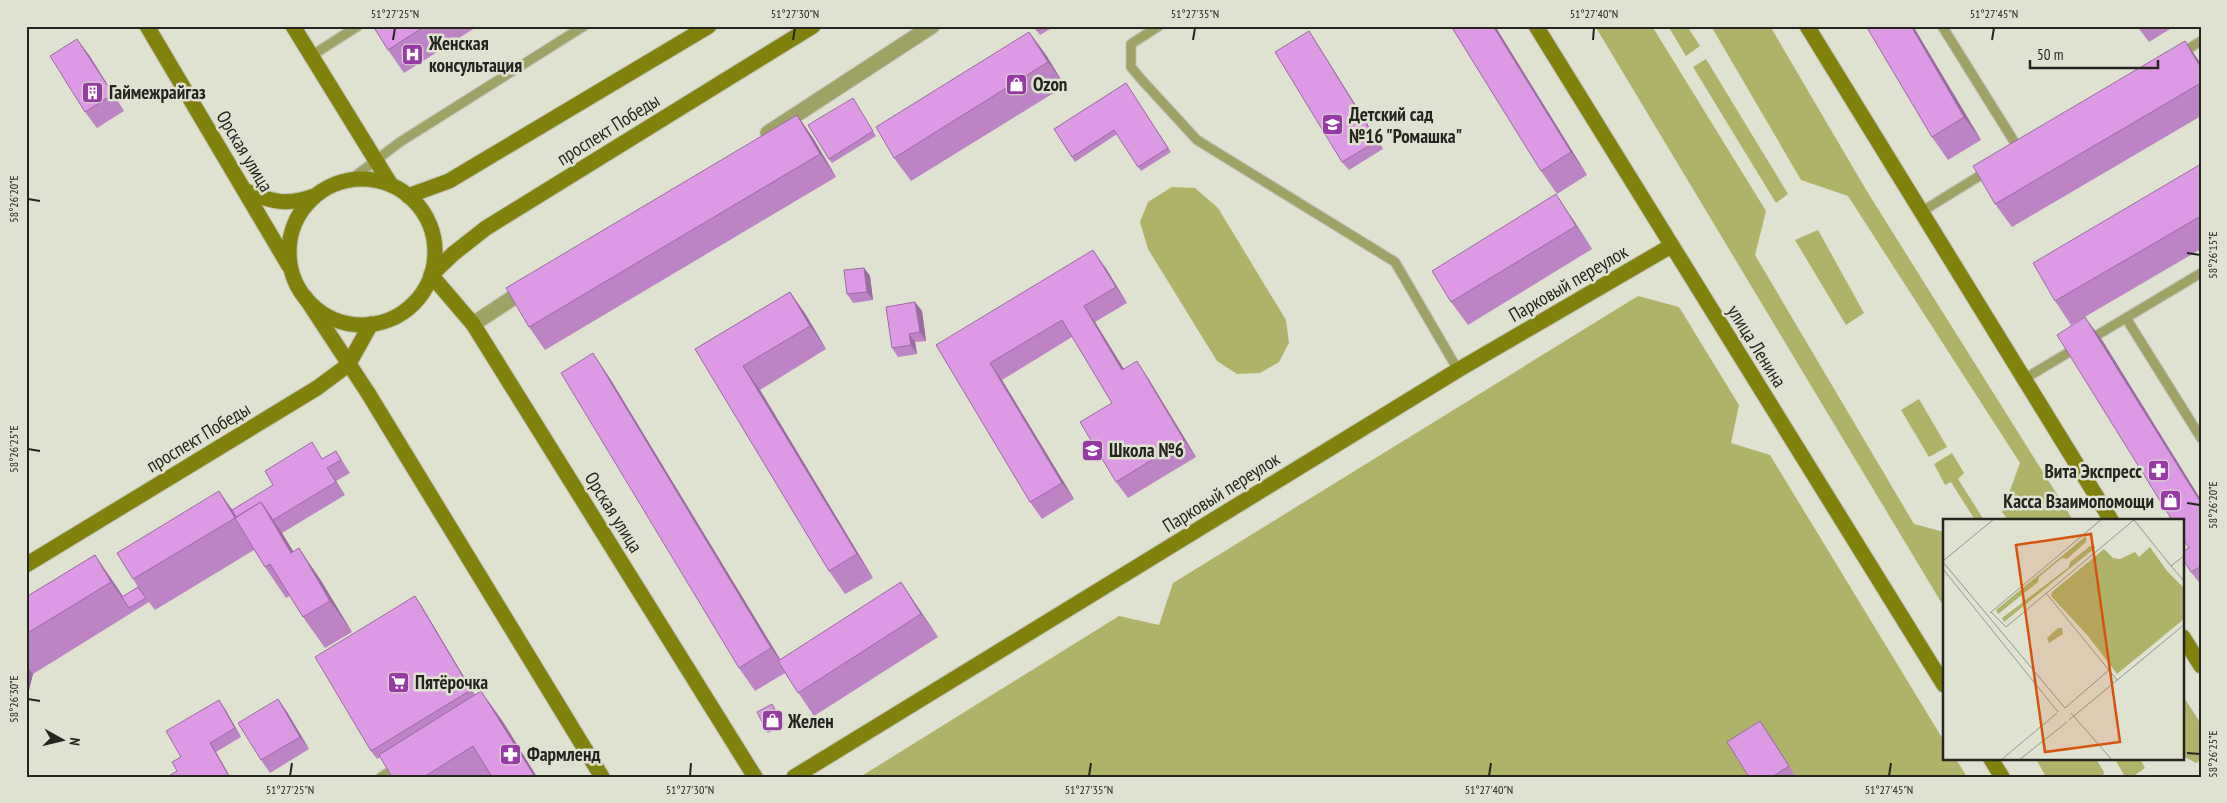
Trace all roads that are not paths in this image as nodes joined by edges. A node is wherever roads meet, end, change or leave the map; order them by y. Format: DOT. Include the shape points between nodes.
graph roads {
  1 [pos="147,26"];
  2 [pos="293,26"];
  3 [pos="358,26"];
  4 [pos="584,26"];
  5 [pos="709,26"];
  6 [pos="813,26"];
  7 [pos="932,26"];
  8 [pos="1159,26"];
  9 [pos="1536,26"];
  10 [pos="1807,26"];
  11 [pos="1942,26"];
  12 [pos="2201,41"];
  13 [pos="311,56"];
  14 [pos="2168,61"];
  15 [pos="757,140"];
  16 [pos="2020,151"];
  17 [pos="374,160"];
  18 [pos="1996,166"];
  19 [pos="350,180"];
  20 [pos="391,185"];
  21 [pos="246,191"];
  22 [pos="317,195"];
  23 [pos="408,196"];
  24 [pos="1921,212"];
  25 [pos="1671,246"];
  26 [pos="292,271"];
  27 [pos="2201,273"];
  28 [pos="431,275"];
  29 [pos="540,281"];
  30 [pos="305,297"];
  31 [pos="2126,318"];
  32 [pos="371,324"];
  33 [pos="473,324"];
  34 [pos="348,365"];
  35 [pos="1458,370"];
  36 [pos="2024,379"];
  37 [pos="2201,438"];
  38 [pos="2110,519"];
  39 [pos="26,565"];
  40 [pos="2184,639"];
  41 [pos="2201,666"];
  42 [pos="1943,683"];
  43 [pos="1992,760"];
  44 [pos="405,762"];
  45 [pos="381,777"];
  46 [pos="602,777"];
  47 [pos="755,777"];
  48 [pos="794,777"];
  49 [pos="2002,777"];
  1 -- 21 [label="street, Орская улица"];
  2 -- 13 [label="street"];
  3 -- 13 [label="lane"];
  4 -- 17 [label="lane"];
  5 -- 23 [label="street, проспект Победы" via="449,181"];
  6 -- 28 [label="street, проспект Победы" via="486,228"];
  7 -- 15 [label="street"];
  8 -- 35 [label="lane" via="1131,44 1131,67 1140,78 1197,140 1396,262"];
  9 -- 25 [label="street, улица Ленина"];
  10 -- 24 [label="street"];
  11 -- 16 [label="lane"];
  12 -- 14 [label="lane"];
  13 -- 17 [label="street"];
  17 -- 19 [label="lane"];
  17 -- 20 [label="street"];
  18 -- 24 [label="lane"];
  19 -- 20 [label="street" via="371,179"];
  19 -- 22 [label="street" via="330,186"];
  20 -- 23 [label="street"];
  21 -- 22 [label="street" via="280,202 298,202"];
  21 -- 26 [label="street, Орская улица"];
  22 -- 26 [label="street" via="306,204 292,229 289,257"];
  23 -- 28 [label="street" via="421,208 434,240"];
  24 -- 36 [label="street"];
  25 -- 35 [label="street, Парковый переулок"];
  25 -- 42 [label="street, улица Ленина"];
  26 -- 30 [label="street"];
  27 -- 31 [label="lane"];
  28 -- 32 [label="street" via="422,293 408,308 391,319"];
  28 -- 33 [label="street, Орская улица"];
  29 -- 33 [label="street"];
  30 -- 32 [label="street" via="315,308 341,322"];
  30 -- 34 [label="street"];
  31 -- 36 [label="lane"];
  31 -- 37 [label="lane"];
  32 -- 34 [label="street, проспект Победы"];
  33 -- 47 [label="street, Орская улица"];
  34 -- 39 [label="street, проспект Победы" via="317,388"];
  34 -- 46 [label="street" via="374,402"];
  35 -- 48 [label="street, Парковый переулок"];
  36 -- 38 [label="street"];
  40 -- 41 [label="street"];
  43 -- 49 [label="street"];
  44 -- 45 [label="lane"];
}
